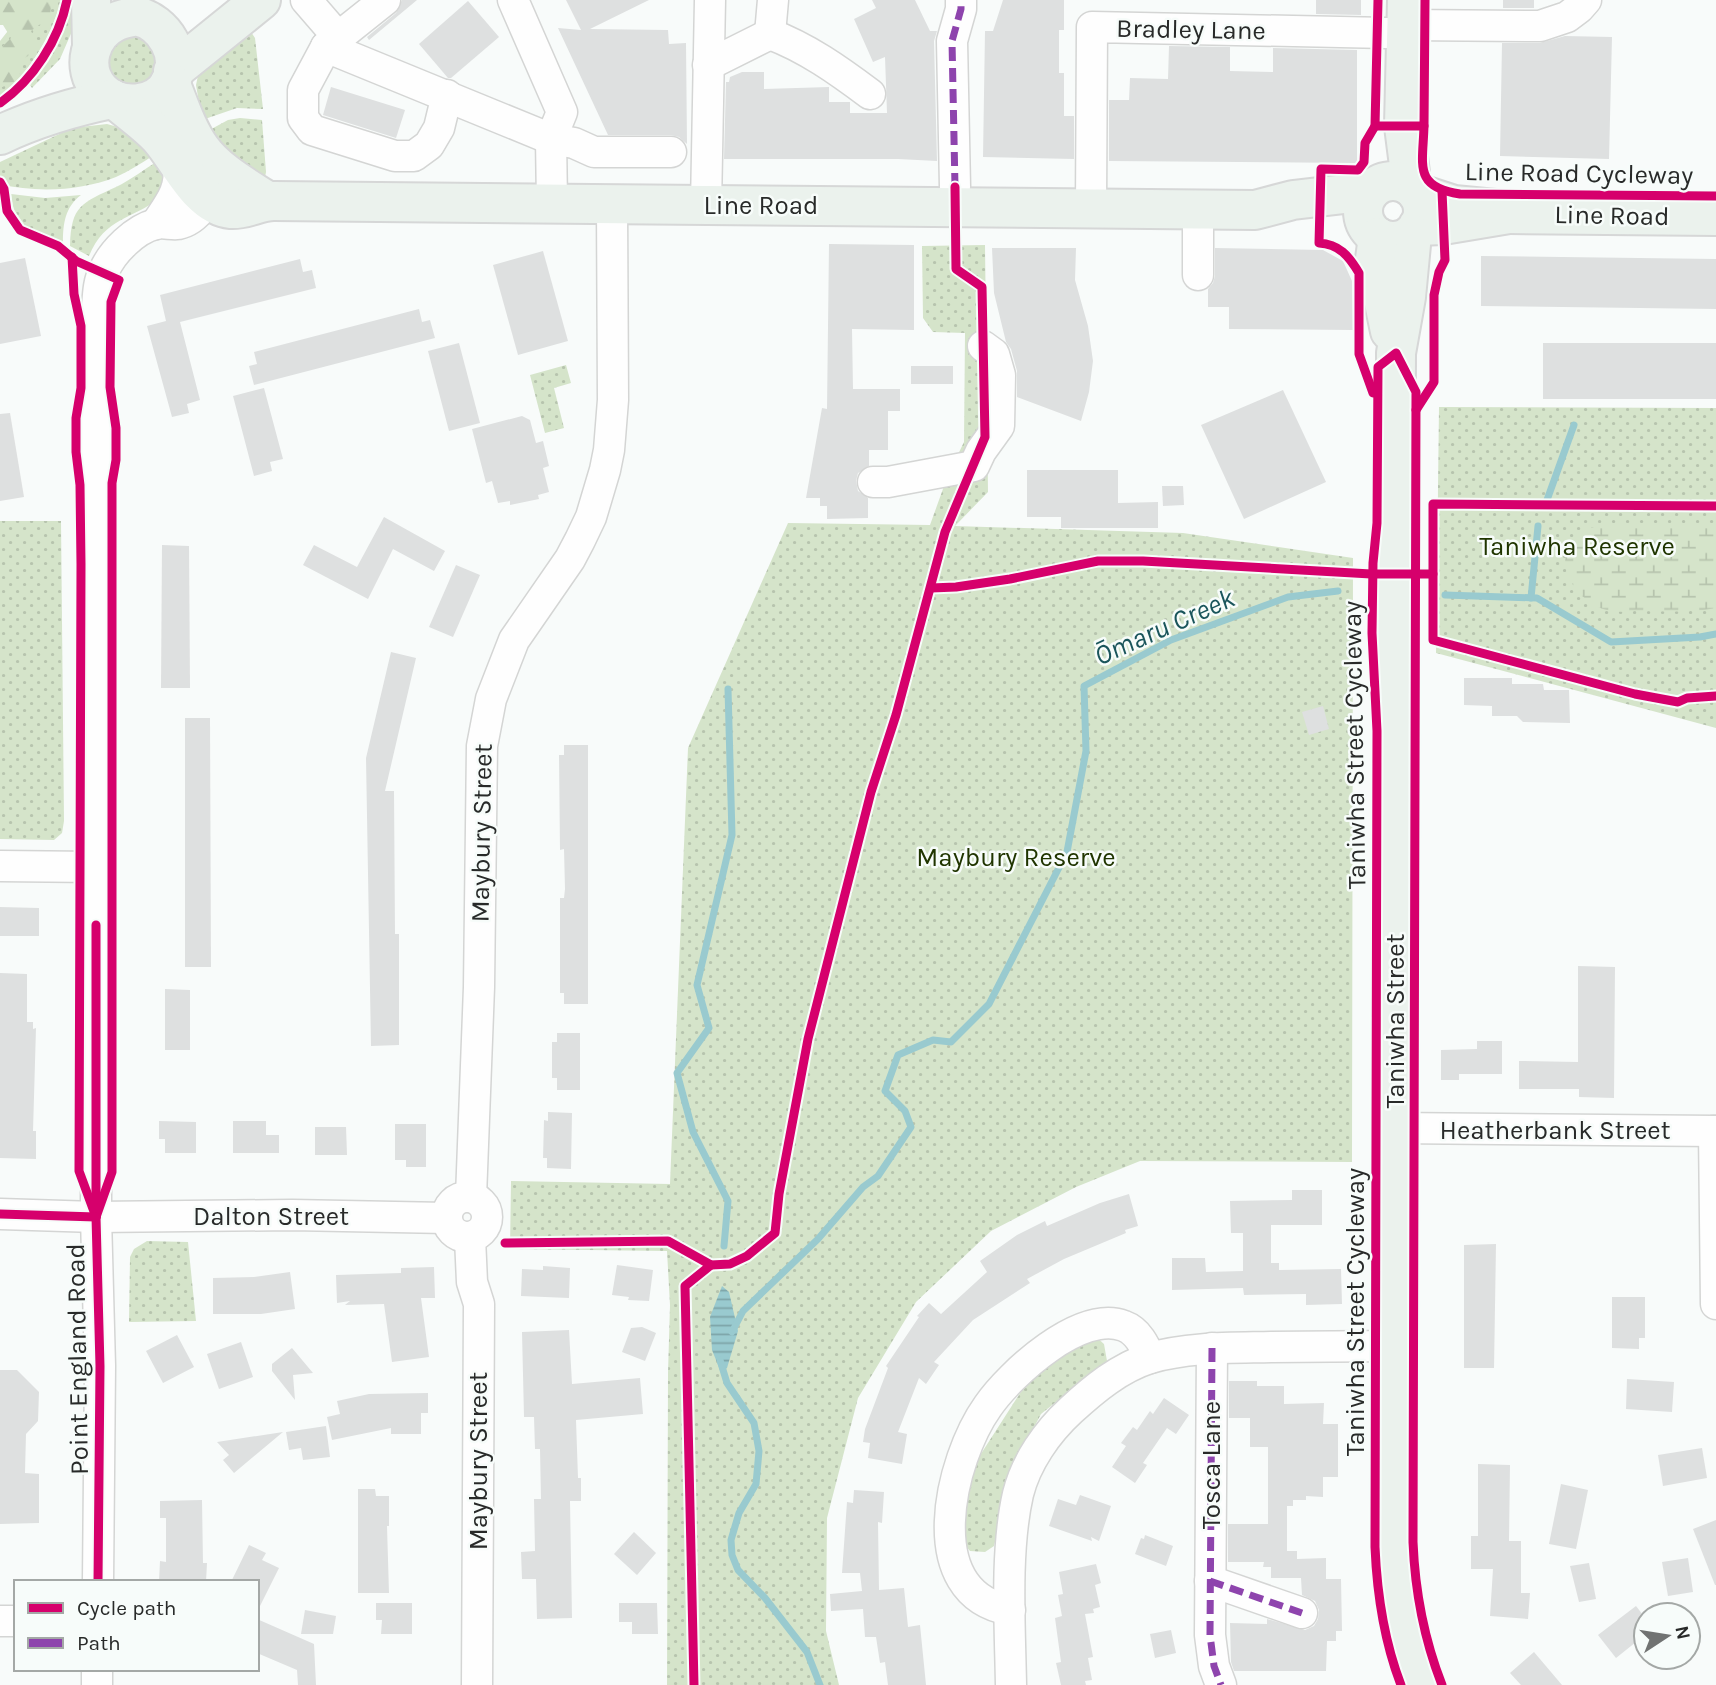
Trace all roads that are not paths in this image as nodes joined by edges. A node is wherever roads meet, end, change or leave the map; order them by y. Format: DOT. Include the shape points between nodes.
graph roads {
  1 [pos="91,0"];
  2 [pos="306,0"];
  3 [pos="385,0"];
  4 [pos="513,0"];
  5 [pos="710,0"];
  6 [pos="773,0"];
  7 [pos="961,0"];
  8 [pos="1586,0"];
  9 [pos="252,8"];
  10 [pos="136,11"];
  11 [pos="1397,14"];
  12 [pos="770,34"];
  13 [pos="332,42"];
  14 [pos="91,51"];
  15 [pos="708,65"];
  16 [pos="172,77"];
  17 [pos="870,94"];
  18 [pos="447,95"];
  19 [pos="114,100"];
  20 [pos="13,129"];
  21 [pos="551,139"];
  22 [pos="671,152"];
  23 [pos="190,158"];
  24 [pos="955,187"];
  25 [pos="208,199"];
  26 [pos="267,201"];
  27 [pos="552,203"];
  28 [pos="612,204"];
  29 [pos="706,205"];
  30 [pos="1091,208"];
  31 [pos="1198,209"];
  32 [pos="1394,209"];
  33 [pos="1716,216"];
  34 [pos="156,224"];
  35 [pos="1198,275"];
  36 [pos="983,346"];
  37 [pos="873,482"];
  38 [pos="0,866"];
  39 [pos="95,867"];
  40 [pos="1394,1128"];
  41 [pos="1715,1131"];
  42 [pos="471,1198"];
  43 [pos="0,1214"];
  44 [pos="96,1217"];
  45 [pos="446,1218"];
  46 [pos="470,1238"];
  47 [pos="1716,1304"];
  48 [pos="1394,1346"];
  49 [pos="1212,1348"];
  50 [pos="1150,1358"];
  51 [pos="98,1580"];
  52 [pos="1210,1581"];
  53 [pos="1010,1609"];
  54 [pos="1302,1613"];
  55 [pos="477,1685"];
  56 [pos="1011,1685"];
  57 [pos="1221,1685"];
  58 [pos="1420,1685"];
  1 -- 14 [label="main road"];
  2 -- 13 [label="street"];
  3 -- 13 [label="street"];
  4 -- 21 [label="street" via="562,112"];
  5 -- 15 [label="street"];
  6 -- 12 [label="street"];
  7 -- 24 [label="street" via="952,41"];
  8 -- 11 [label="street" via="1567,17 1540,26"];
  9 -- 10 [label="main road" via="198,18"];
  9 -- 16 [label="main road"];
  10 -- 14 [label="main road" via="103,30"];
  10 -- 16 [label="main road" via="169,39 174,52"];
  11 -- 30 [label="street, Bradley Lane" via="1092,27"];
  11 -- 32 [label="main road, Taniwha Street" via="1410,173"];
  12 -- 15 [label="street"];
  12 -- 17 [label="street" via="826,61"];
  13 -- 18 [label="street"];
  13 -- 18 [label="street" via="303,90 303,118 312,130 396,156 414,156 429,145 439,128"];
  14 -- 19 [label="main road" via="93,79"];
  14 -- 20 [label="main road" via="73,78"];
  15 -- 29 [label="street"];
  16 -- 19 [label="main road" via="162,93 149,101"];
  16 -- 23 [label="main road"];
  18 -- 21 [label="street"];
  19 -- 20 [label="main road" via="64,110"];
  19 -- 23 [label="main road"];
  21 -- 22 [label="street" via="594,152"];
  21 -- 27 [label="street"];
  23 -- 25 [label="main road"];
  23 -- 26 [label="main road"];
  23 -- 34 [label="street, Point England Road" via="176,193"];
  25 -- 26 [label="main road, Line Road" via="231,209"];
  25 -- 34 [label="street, Point England Road" via="184,222"];
  26 -- 27 [label="main road, Line Road"];
  27 -- 28 [label="main road, Line Road"];
  28 -- 29 [label="main road, Line Road"];
  28 -- 42 [label="street, Maybury Street" via="613,400 605,470 580,540 514,640 484,728"];
  29 -- 30 [label="main road, Line Road"];
  30 -- 31 [label="main road, Line Road"];
  31 -- 32 [label="main road, Line Road" via="1255,210 1293,200"];
  31 -- 35 [label="street"];
  32 -- 33 [label="main road, Line Road" via="1454,205 1508,214"];
  32 -- 40 [label="main road, Taniwha Street" via="1406,297 1396,353"];
  34 -- 39 [label="street, Point England Road" via="121,246 103,271 97,308"];
  36 -- 37 [label="street" via="994,354 1000,375 999,426 974,466"];
  38 -- 39 [label="street"];
  39 -- 44 [label="street, Point England Road"];
  40 -- 41 [label="street, Heatherbank Street"];
  40 -- 48 [label="main road, Taniwha Street"];
  41 -- 47 [label="street"];
  42 -- 45 [label="street" via="454,1202"];
  42 -- 46 [label="street" via="483,1205 487,1218 482,1231"];
  43 -- 44 [label="street, Dalton Street"];
  44 -- 45 [label="street, Dalton Street"];
  44 -- 51 [label="street, Point England Road"];
  45 -- 46 [label="street" via="453,1233"];
  46 -- 55 [label="street, Maybury Street" via="472,1282 479,1304"];
  48 -- 49 [label="street"];
  48 -- 58 [label="main road, Taniwha Street" via="1392,1549 1398,1607"];
  49 -- 50 [label="street"];
  49 -- 52 [label="street, Tosca Lane"];
  50 -- 53 [label="street" via="1114,1374 1084,1397 1054,1425 1030,1462 1018,1493 1013,1528"];
  50 -- 53 [label="street" via="1137,1334 1126,1326 1113,1323 1086,1328 1049,1346 987,1406 958,1470 950,1541 963,1581 979,1598"];
  52 -- 54 [label="street"];
  52 -- 57 [label="street, Tosca Lane" via="1210,1635"];
  53 -- 56 [label="street"];
}
